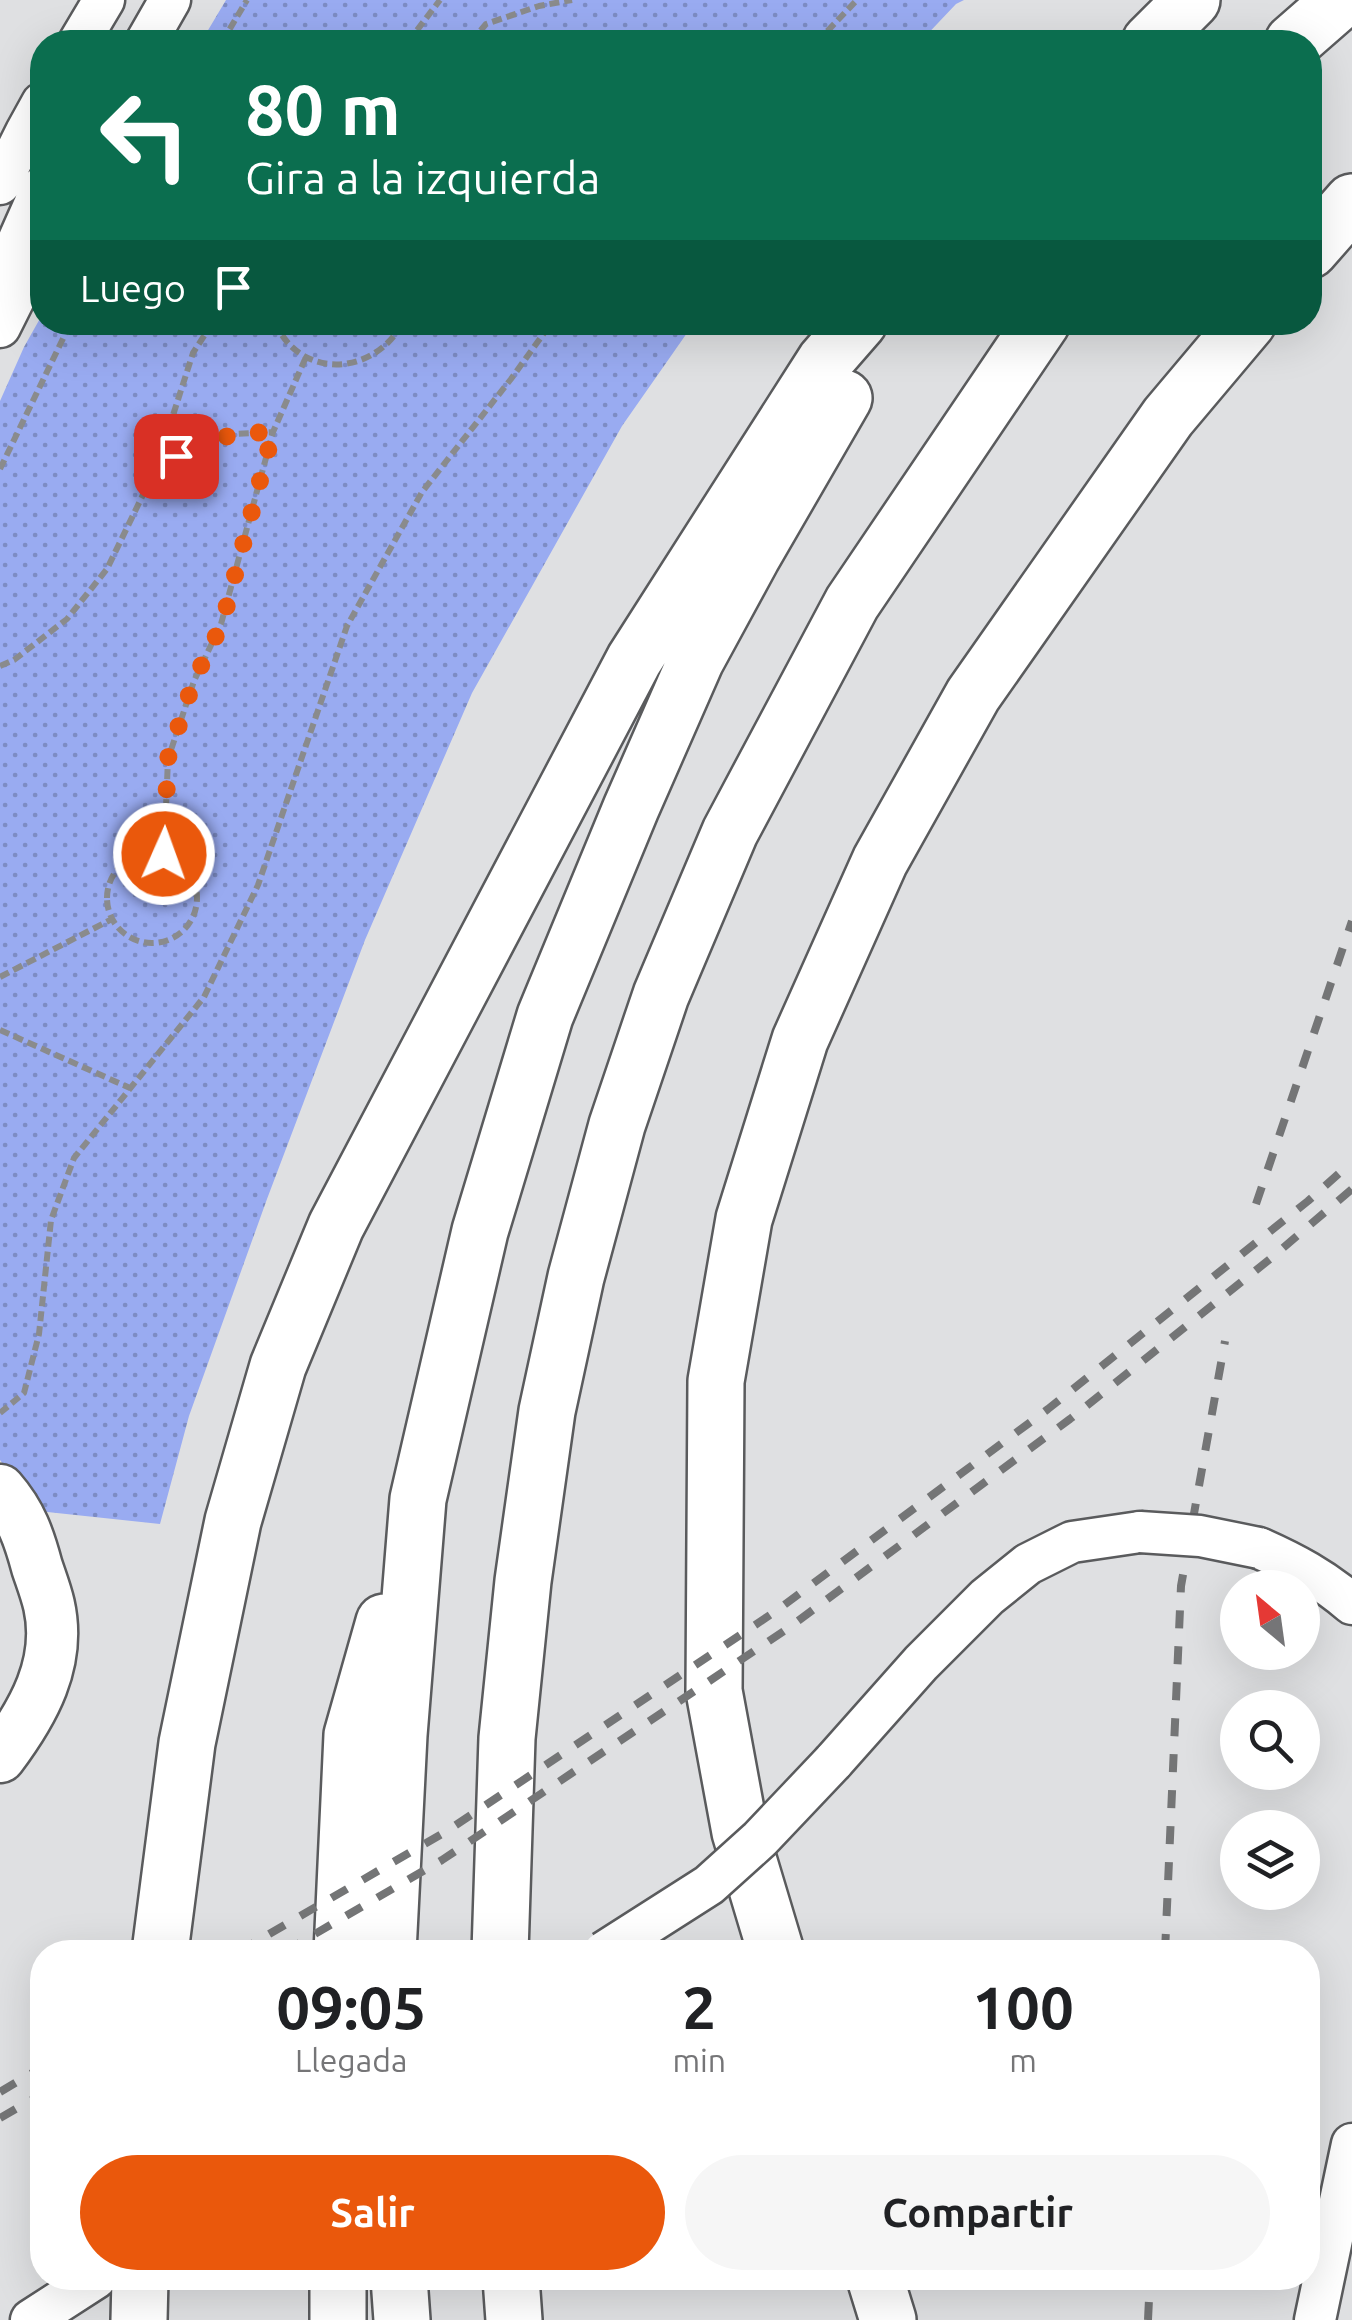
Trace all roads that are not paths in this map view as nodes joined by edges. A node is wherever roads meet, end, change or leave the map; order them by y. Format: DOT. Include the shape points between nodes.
graph roads {
  1 [pos="104,0"];
  2 [pos="170,0"];
  3 [pos="1192,0"];
  4 [pos="1341,0"];
  5 [pos="86,30"];
  6 [pos="153,30"];
  7 [pos="1162,30"];
  8 [pos="1307,30"];
  9 [pos="28,122"];
  10 [pos="0,184"];
  11 [pos="1352,202"];
  12 [pos="30,215"];
  13 [pos="1322,236"];
  14 [pos="30,266"];
  15 [pos="0,282"];
  16 [pos="0,327"];
  17 [pos="848,335"];
  18 [pos="888,335"];
  19 [pos="1033,335"];
  20 [pos="1237,335"];
  21 [pos="0,1490"];
  22 [pos="418,1499"];
  23 [pos="18,1553"];
  24 [pos="1352,1604"];
  25 [pos="0,1757"];
  26 [pos="162,1940"];
  27 [pos="343,1940"];
  28 [pos="389,1940"];
  29 [pos="500,1940"];
  30 [pos="623,1940"];
  31 [pos="772,1940"];
  32 [pos="1352,2144"];
  33 [pos="76,2290"];
  34 [pos="140,2290"];
  35 [pos="338,2290"];
  36 [pos="400,2290"];
  37 [pos="512,2290"];
  38 [pos="879,2290"];
  39 [pos="31,2320"];
  40 [pos="139,2320"];
  41 [pos="338,2320"];
  42 [pos="402,2320"];
  43 [pos="514,2320"];
  44 [pos="888,2320"];
  45 [pos="1315,2320"];
  1 -- 5 [label="street"];
  2 -- 6 [label="street"];
  3 -- 7 [label="highway"];
  4 -- 8 [label="highway"];
  9 -- 10 [label="street"];
  11 -- 13 [label="highway"];
  12 -- 15 [label="street"];
  14 -- 16 [label="street"];
  17 -- 26 [label="highway" via="634,660 336,1226 278,1366 233,1521 187,1743"];
  18 -- 22 [label="highway" via="847,393 696,660 560,981 480,1231"];
  19 -- 29 [label="highway" via="852,603 730,832 661,995 617,1125 547,1411 507,1738"];
  20 -- 31 [label="highway" via="1168,417 973,694 880,861 800,1040 744,1220 716,1381 714,1690 740,1832"];
  21 -- 23 [label="main road" via="21,1518"];
  22 -- 27 [label="highway" via="352,1735"];
  22 -- 28 [label="highway"];
  23 -- 25 [label="main road" via="50,1608 51,1647 40,1695"];
  24 -- 30 [label="street, bridge" via="1297,1565 1258,1548 1140,1532 1072,1542 1028,1564 987,1597 760,1839 709,1884"];
  32 -- 45 [label="street"];
  33 -- 39 [label="street"];
  34 -- 40 [label="highway"];
  35 -- 41 [label="highway"];
  36 -- 42 [label="highway"];
  37 -- 43 [label="highway"];
  38 -- 44 [label="highway"];
}
